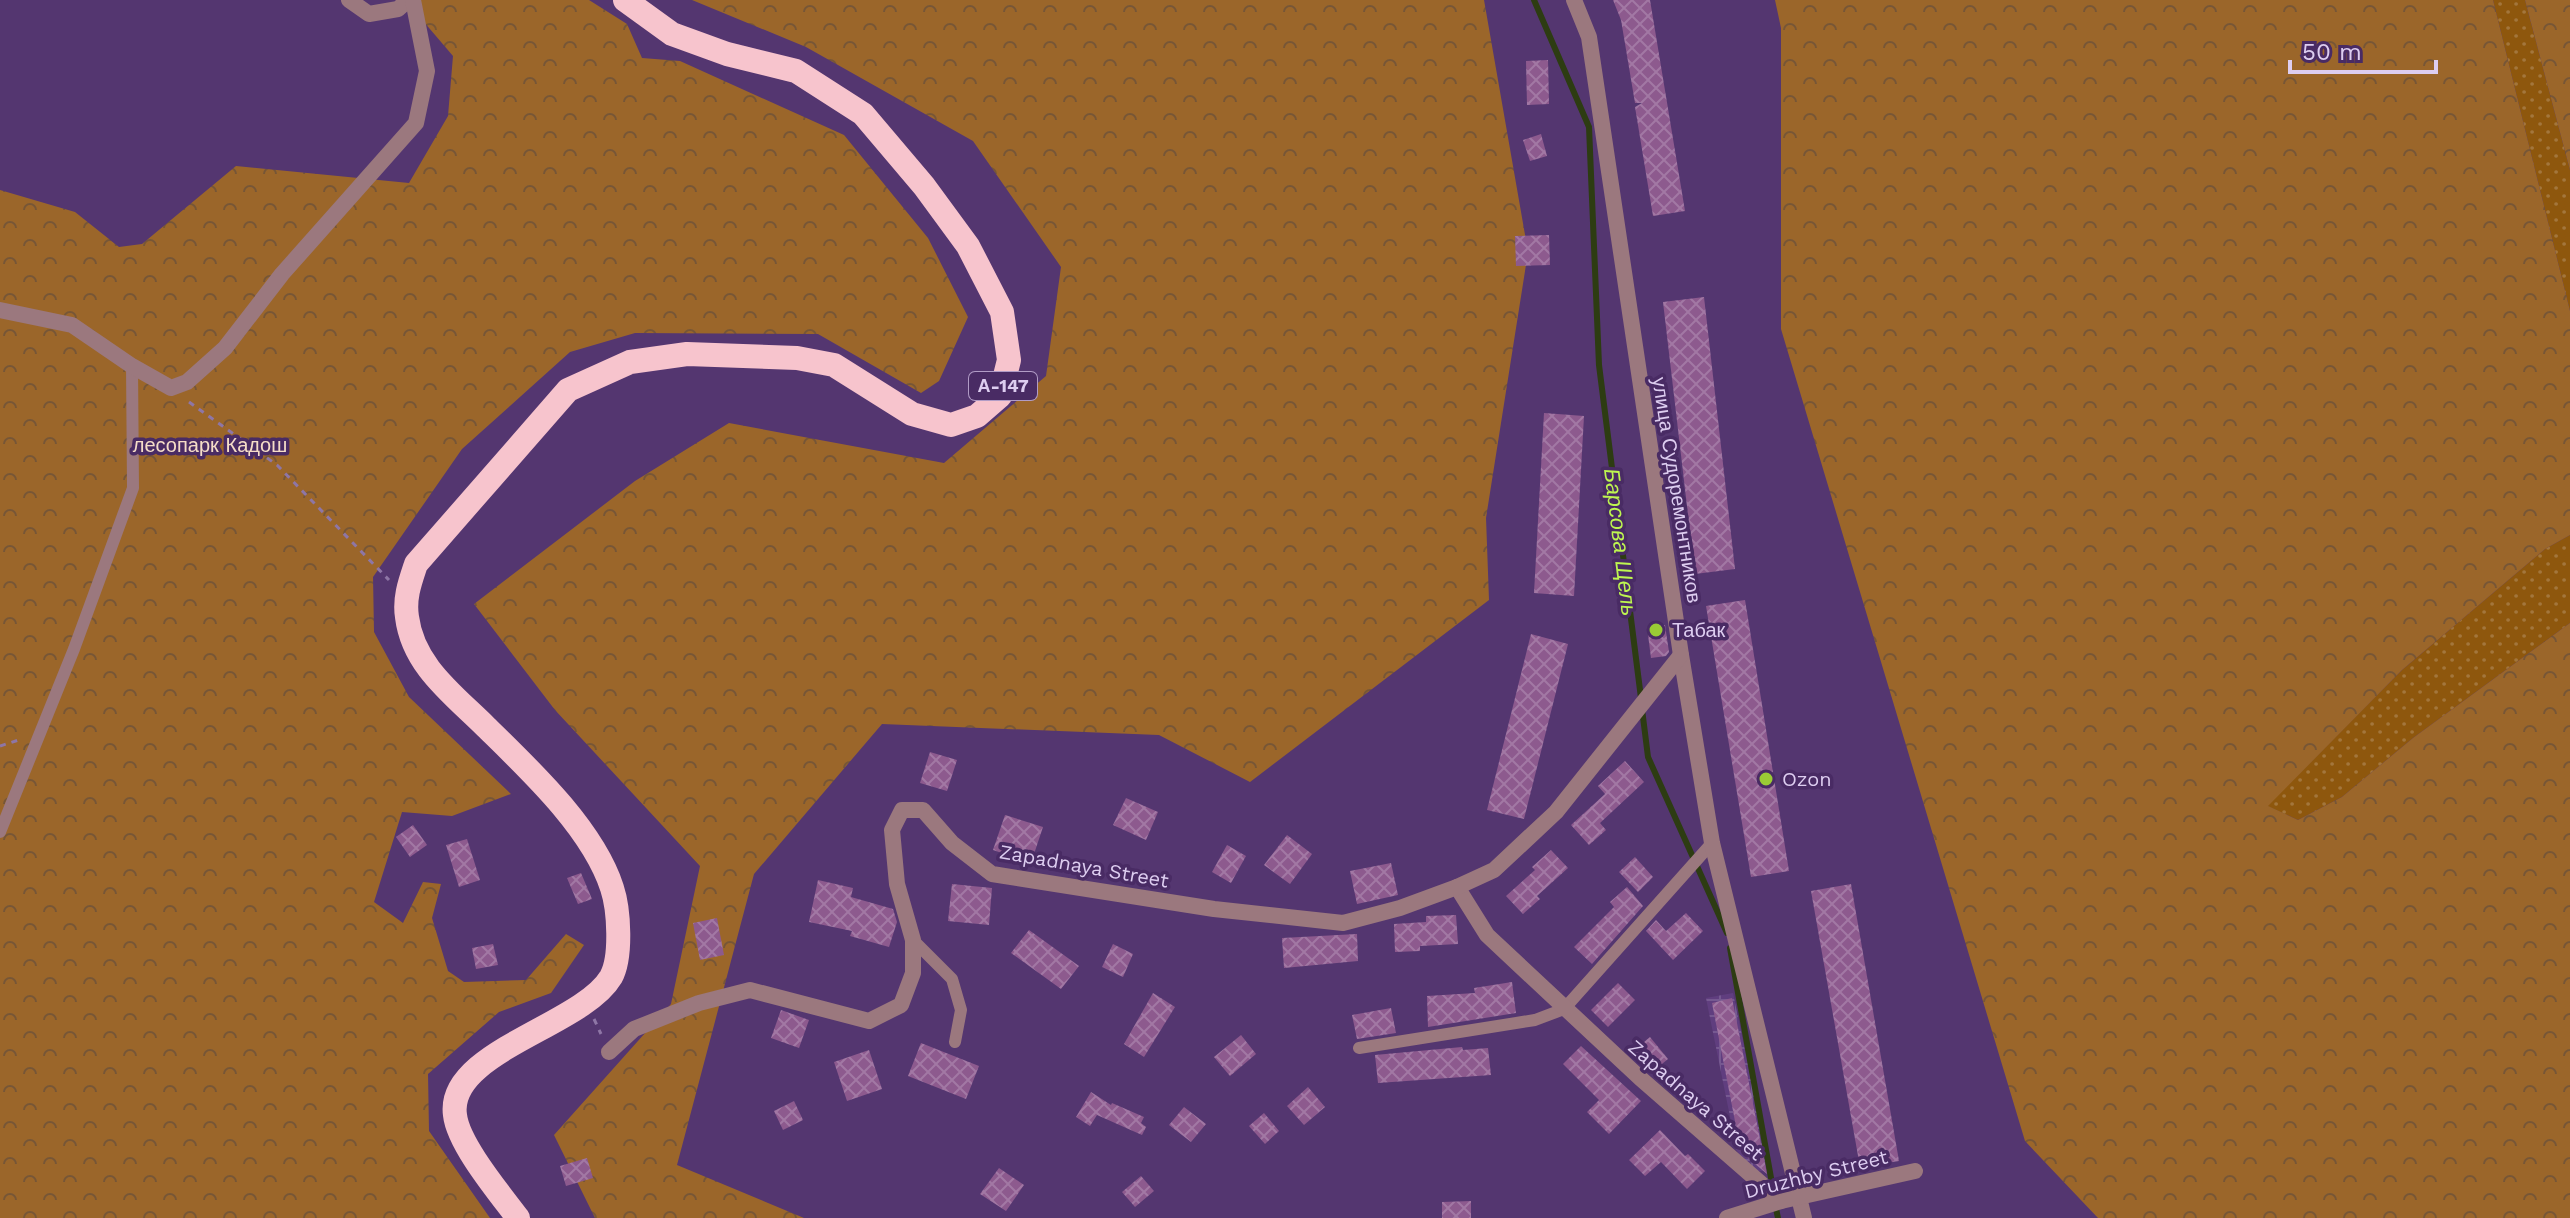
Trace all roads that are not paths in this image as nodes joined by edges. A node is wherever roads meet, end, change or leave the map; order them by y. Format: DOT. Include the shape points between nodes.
graph roads {
  1 [pos="349,0"];
  2 [pos="411,0"];
  3 [pos="625,0"];
  4 [pos="1574,0"];
  5 [pos="0,310"];
  6 [pos="132,366"];
  7 [pos="1681,655"];
  8 [pos="0,832"];
  9 [pos="1712,843"];
  10 [pos="1457,887"];
  11 [pos="913,940"];
  12 [pos="1564,1009"];
  13 [pos="955,1042"];
  14 [pos="1359,1048"];
  15 [pos="609,1052"];
  16 [pos="1915,1171"];
  17 [pos="1800,1199"];
  18 [pos="1781,1201"];
  19 [pos="518,1218"];
  20 [pos="1727,1218"];
  21 [pos="1804,1218"];
  1 -- 2 [label="street" via="369,14 398,9"];
  2 -- 6 [label="street" via="427,71 416,123 282,274 225,348 187,382 171,388"];
  3 -- 19 [label="highway, А-147" via="672,34 796,71 863,114 968,246 1002,312 1009,360 1000,396 977,416 951,425 912,414 834,365 797,358 687,354 630,362 568,390 416,564 406,597 407,620 419,654 442,687 486,726 588,839 612,888 620,933 612,976 587,1003 492,1056 461,1086 454,1115 468,1147"];
  4 -- 7 [label="street, улица Судоремонтников" via="1589,37"];
  5 -- 6 [label="street" via="72,325"];
  6 -- 8 [label="lane" via="133,488"];
  7 -- 9 [label="street, улица Судоремонтников"];
  7 -- 10 [label="street, Zapadnaya Street" via="1556,812 1494,870"];
  9 -- 12 [label="lane"];
  9 -- 17 [label="street, улица Судоремонтников"];
  10 -- 11 [label="street, Zapadnaya Street" via="1343,923 1214,909 992,874 952,843 923,810 902,810 892,830 897,884"];
  10 -- 12 [label="street, Zapadnaya Street" via="1487,935"];
  11 -- 13 [label="lane" via="952,979 961,1010"];
  11 -- 15 [label="street, Zapadnaya Street" via="913,973 901,1005 869,1021 750,990 634,1029"];
  12 -- 14 [label="lane" via="1535,1020"];
  12 -- 18 [label="street, Zapadnaya Street"];
  16 -- 17 [label="street, Druzhby Street"];
  17 -- 18 [label="street, Druzhby Street"];
  17 -- 21 [label="street, улица Судоремонтников"];
  18 -- 20 [label="street, Druzhby Street"];
}
